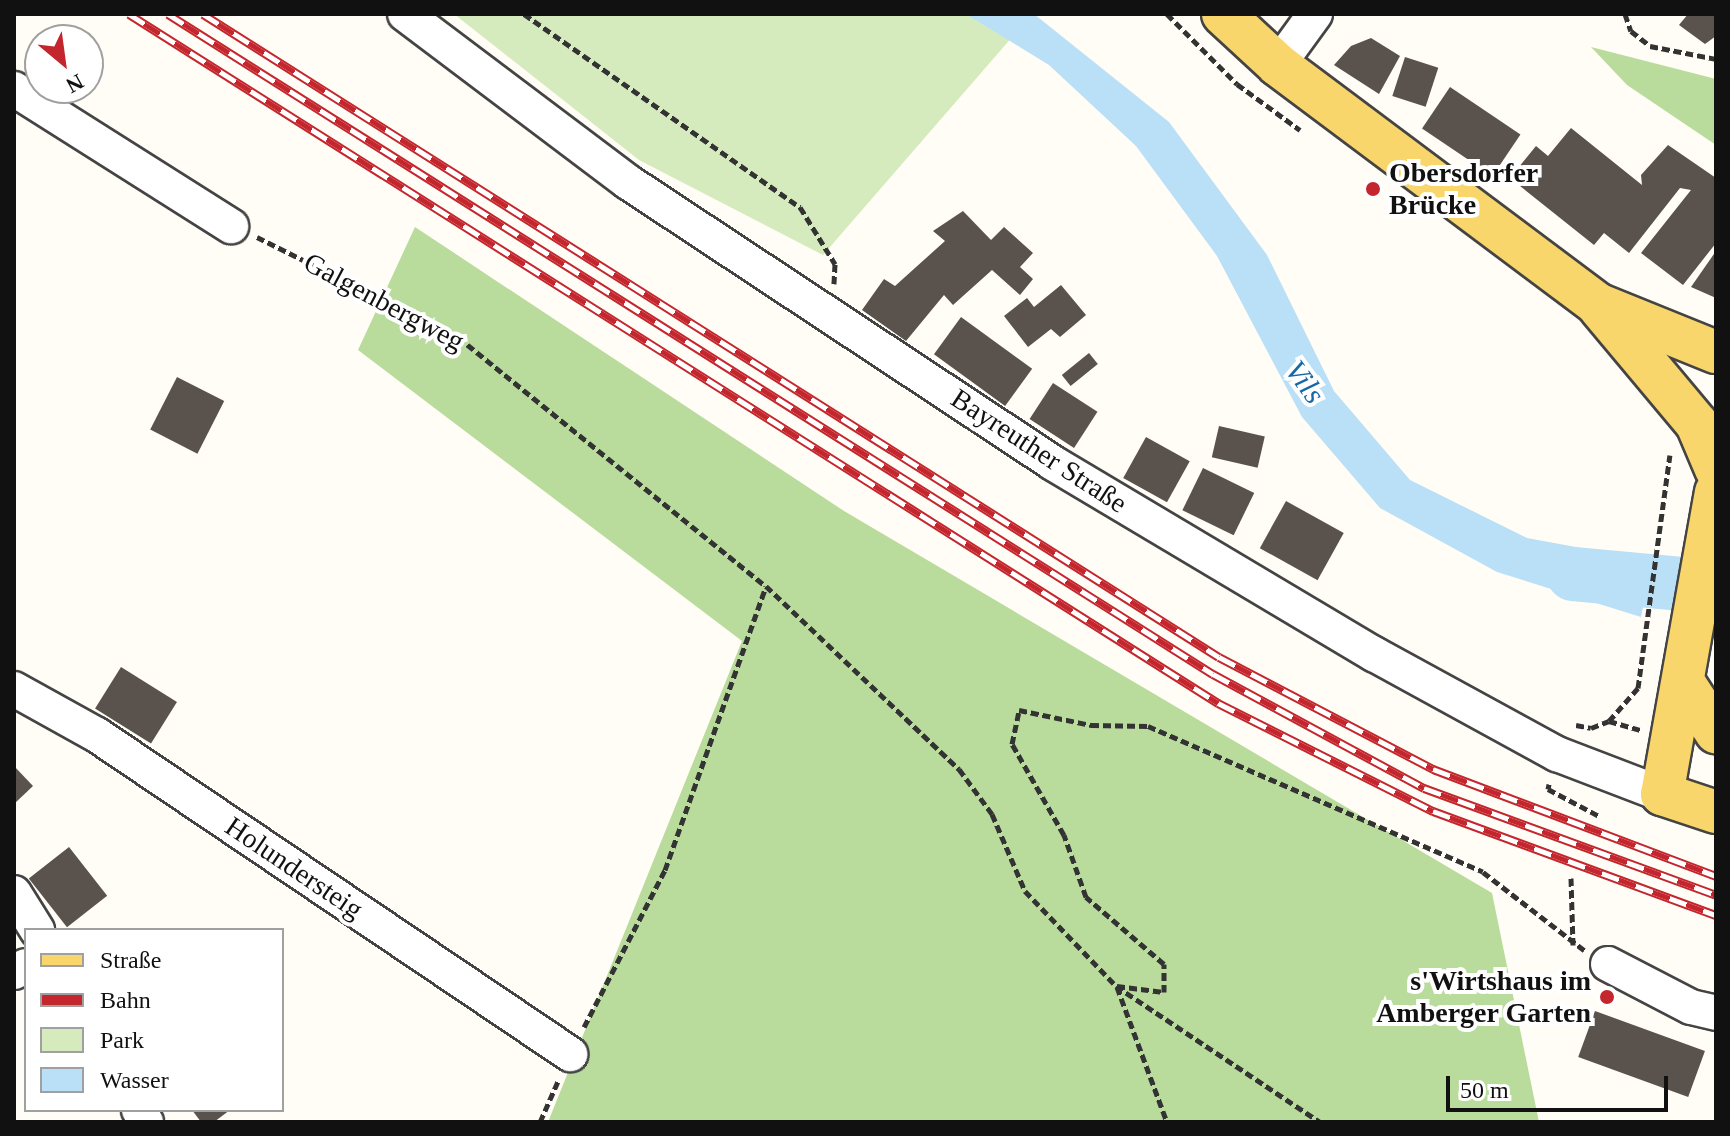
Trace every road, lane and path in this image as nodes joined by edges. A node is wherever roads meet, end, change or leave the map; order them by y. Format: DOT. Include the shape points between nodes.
graph roads {
  1 [pos="405,14"];
  2 [pos="524,14"];
  3 [pos="1223,14"];
  4 [pos="1315,14"];
  5 [pos="1625,14"];
  6 [pos="1716,59"];
  7 [pos="1278,65"];
  8 [pos="14,89"];
  9 [pos="231,226"];
  10 [pos="1597,304"];
  11 [pos="832,315"];
  12 [pos="1716,352"];
  13 [pos="1687,411"];
  14 [pos="1716,469"];
  15 [pos="1716,492"];
  16 [pos="766,586"];
  17 [pos="1684,683"];
  18 [pos="14,689"];
  19 [pos="1716,732"];
  20 [pos="1557,754"];
  21 [pos="1662,794"];
  22 [pos="1716,812"];
  23 [pos="1571,878"];
  24 [pos="14,893"];
  25 [pos="36,928"];
  26 [pos="1608,964"];
  27 [pos="1116,986"];
  28 [pos="1716,1013"];
  29 [pos="570,1054"];
  30 [pos="540,1122"];
  31 [pos="1167,1122"];
  32 [pos="1320,1122"];
  1 -- 11 [label="street, Bayreuther Straße" via="628,182"];
  2 -- 11 [label="path" via="800,207 835,264"];
  3 -- 7 [label="main road"];
  4 -- 7 [label="street"];
  5 -- 6 [label="path" via="1631,31 1650,46"];
  7 -- 10 [label="main road"];
  8 -- 9 [label="street"];
  9 -- 16 [label="path, Galgenbergweg" via="458,337"];
  10 -- 12 [label="main road"];
  10 -- 13 [label="main road"];
  11 -- 20 [label="street, Bayreuther Straße" via="1053,463 1271,596"];
  13 -- 14 [label="main road"];
  13 -- 20 [label="path" via="1638,688 1609,721 1591,728 1566,722"];
  15 -- 17 [label="main road"];
  16 -- 27 [label="path, Galgenbergweg" via="959,769 992,814 1025,891"];
  16 -- 29 [label="path" via="665,870"];
  17 -- 19 [label="main road"];
  17 -- 21 [label="main road"];
  18 -- 29 [label="street, Holundersteig" via="97,735"];
  20 -- 21 [label="street, Bayreuther Straße"];
  21 -- 22 [label="main road, Bayreuther Straße"];
  23 -- 27 [label="path" via="1573,945 1483,872 1148,726 1091,725 1019,710 1012,744 1064,835 1086,897 1164,964 1164,992"];
  24 -- 25 [label="street"];
  26 -- 28 [label="street" via="1691,1007"];
  27 -- 31 [label="path"];
  27 -- 32 [label="path"];
  29 -- 30 [label="path"];
}
